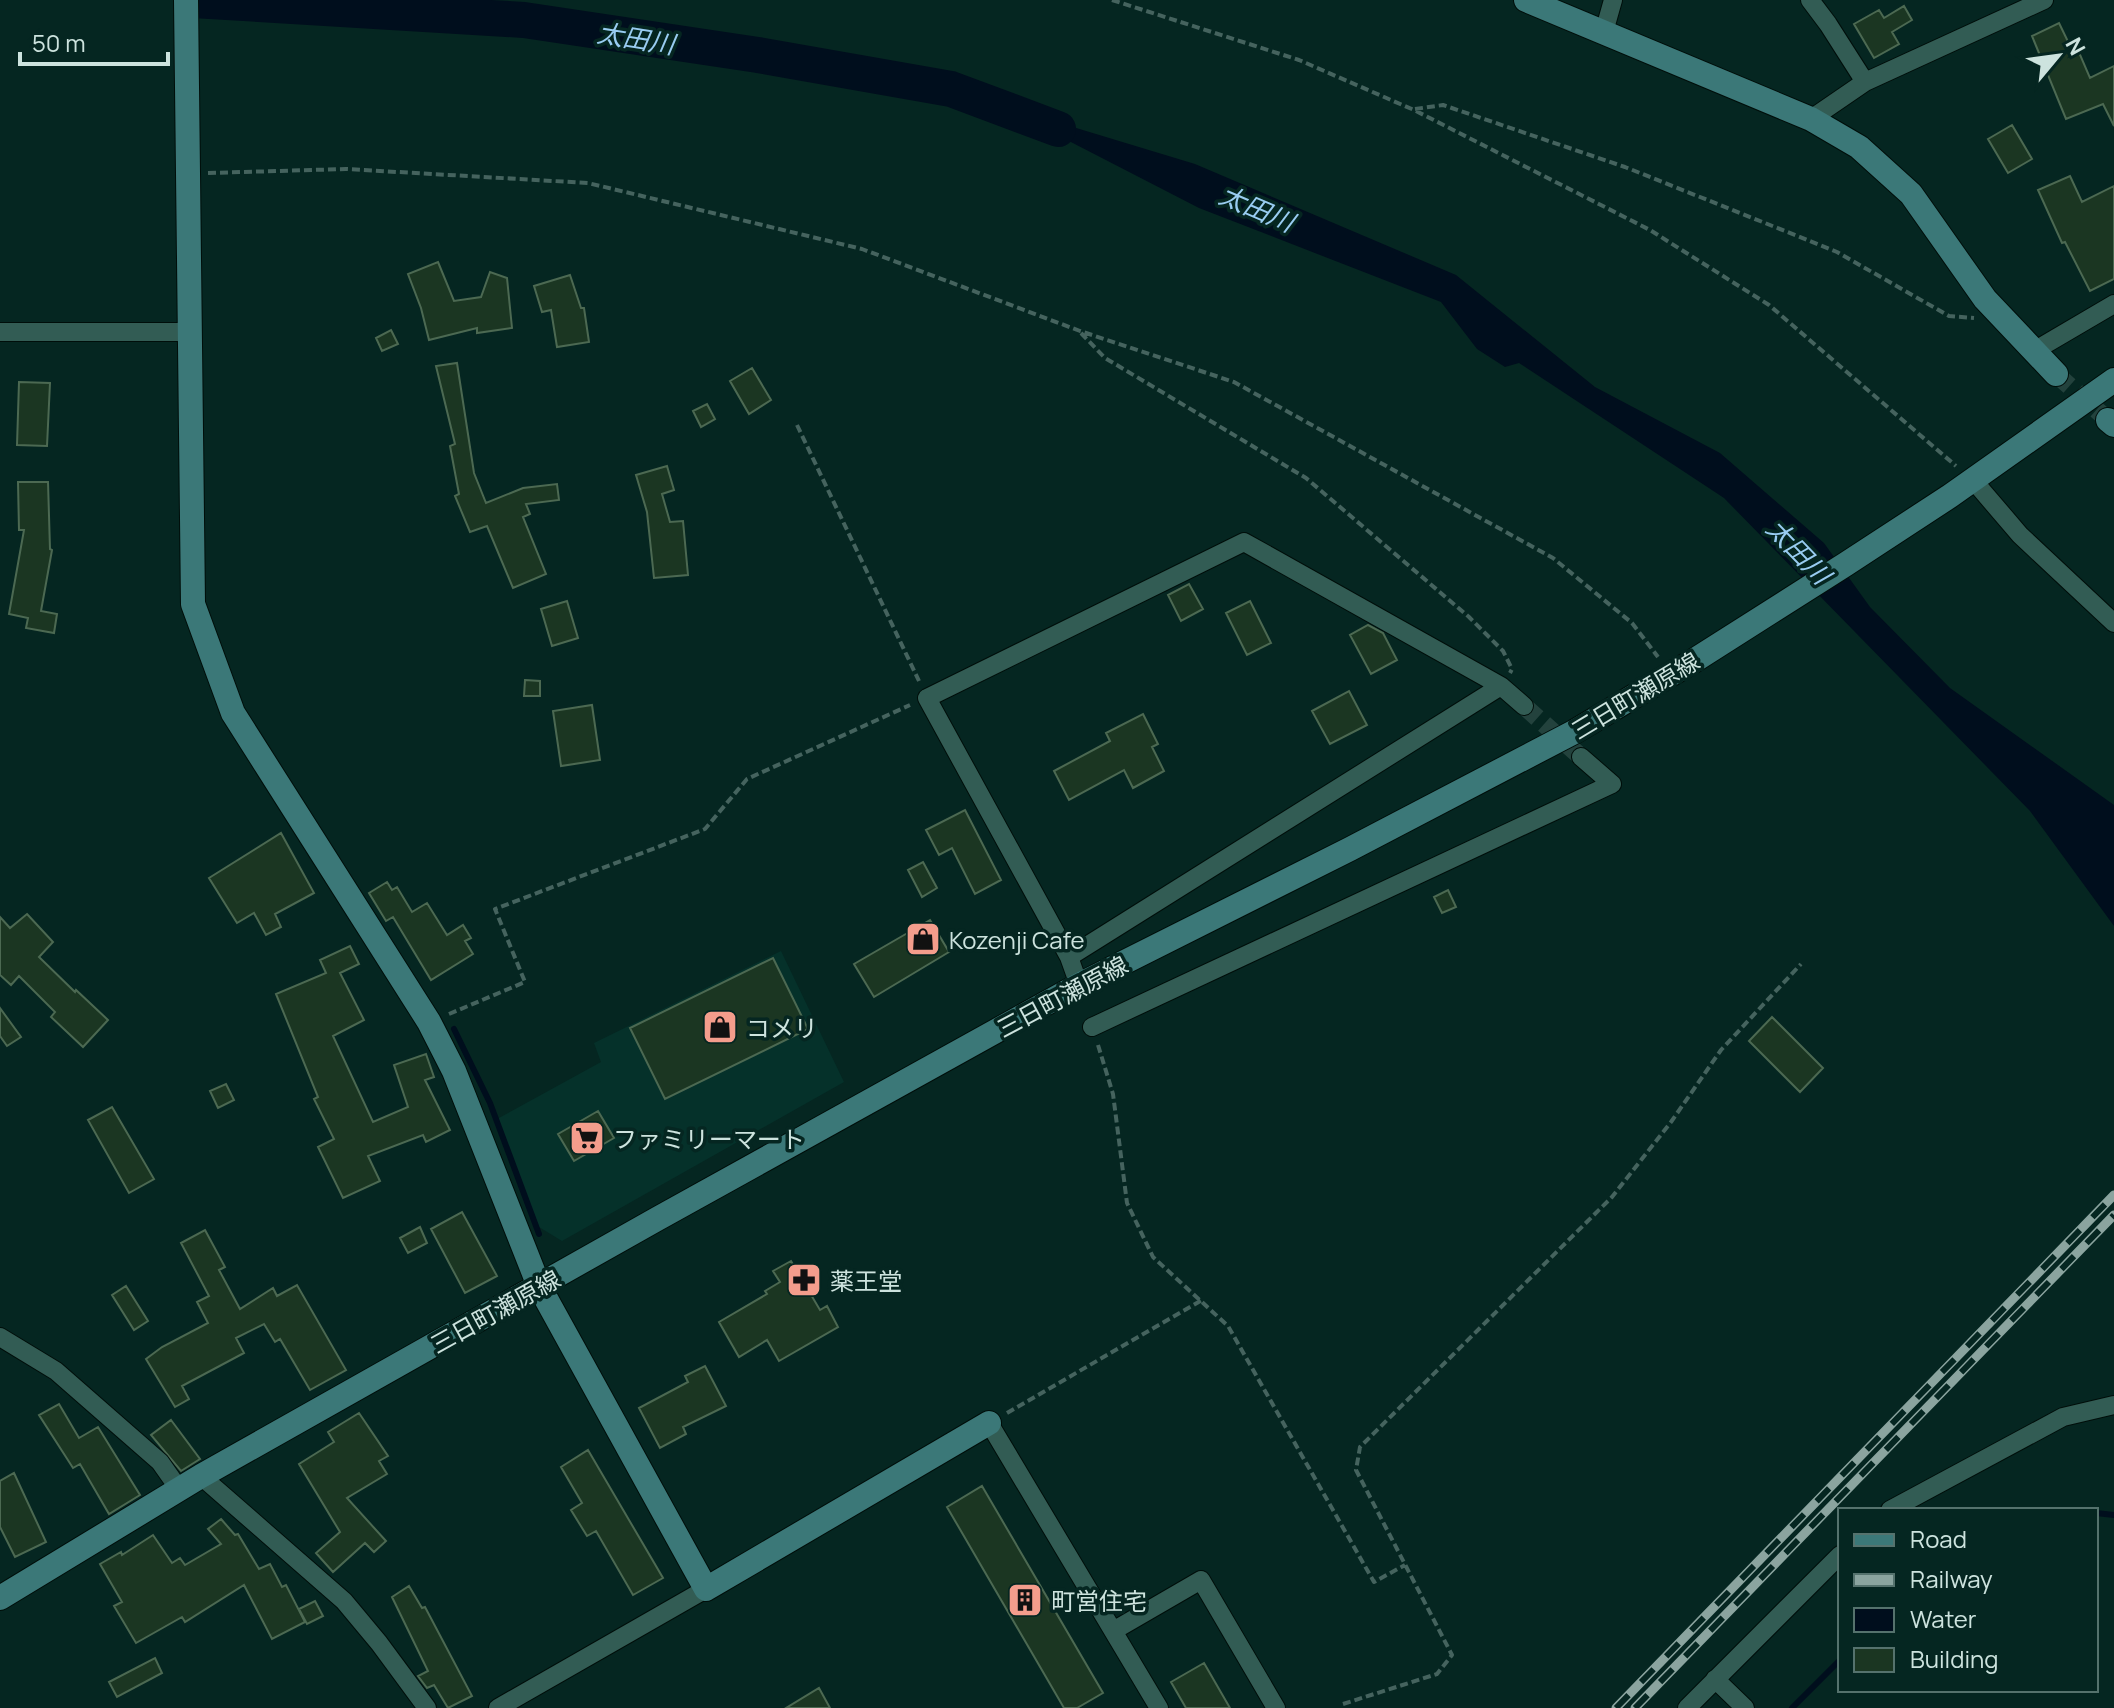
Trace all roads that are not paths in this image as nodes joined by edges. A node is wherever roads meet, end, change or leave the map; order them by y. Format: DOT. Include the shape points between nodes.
graph roads {
  1 [pos="186,0"];
  2 [pos="1526,0"];
  3 [pos="1613,0"];
  4 [pos="1810,0"];
  5 [pos="2035,2"];
  6 [pos="1604,32"];
  7 [pos="1865,82"];
  8 [pos="1811,119"];
  9 [pos="2114,304"];
  10 [pos="0,332"];
  11 [pos="190,332"];
  12 [pos="2034,351"];
  13 [pos="2056,374"];
  14 [pos="2114,380"];
  15 [pos="1973,480"];
  16 [pos="2114,623"];
  17 [pos="1501,686"];
  18 [pos="1524,706"];
  19 [pos="1581,757"];
  20 [pos="1069,957"];
  21 [pos="1079,985"];
  22 [pos="1092,1027"];
  23 [pos="539,1286"];
  24 [pos="0,1337"];
  25 [pos="2114,1405"];
  26 [pos="989,1423"];
  27 [pos="201,1476"];
  28 [pos="179,1489"];
  29 [pos="1894,1508"];
  30 [pos="1838,1557"];
  31 [pos="706,1589"];
  32 [pos="0,1598"];
  33 [pos="1113,1631"];
  34 [pos="1720,1684"];
  35 [pos="427,1708"];
  36 [pos="498,1708"];
  37 [pos="1159,1708"];
  38 [pos="1276,1708"];
  39 [pos="1687,1708"];
  40 [pos="1745,1708"];
  1 -- 11 [label="street"];
  2 -- 6 [label="street"];
  3 -- 6 [label="street"];
  4 -- 7 [label="street"];
  5 -- 7 [label="street"];
  6 -- 8 [label="street"];
  7 -- 8 [label="street"];
  8 -- 12 [label="street" via="1859,147 1911,194 1985,299"];
  9 -- 12 [label="street"];
  10 -- 11 [label="street"];
  11 -- 23 [label="street" via="193,604 233,713 429,1022 454,1071"];
  12 -- 13 [label="street"];
  14 -- 15 [label="street, 三日町瀬原線"];
  15 -- 16 [label="street" via="2020,535"];
  15 -- 21 [label="street, 三日町瀬原線" via="1574,732"];
  17 -- 18 [label="street"];
  17 -- 20 [label="street"];
  17 -- 20 [label="street" via="1244,542 927,698"];
  19 -- 22 [label="street" via="1612,784"];
  20 -- 21 [label="street"];
  21 -- 23 [label="street, 三日町瀬原線"];
  23 -- 27 [label="street, 三日町瀬原線"];
  23 -- 31 [label="street"];
  24 -- 28 [label="street" via="68,1381 160,1462"];
  25 -- 29 [label="street" via="2063,1417"];
  26 -- 31 [label="street"];
  26 -- 33 [label="street"];
  27 -- 28 [label="street, 三日町瀬原線"];
  27 -- 35 [label="street" via="344,1601"];
  28 -- 32 [label="street, 三日町瀬原線"];
  30 -- 34 [label="street"];
  31 -- 36 [label="street"];
  33 -- 37 [label="street"];
  33 -- 38 [label="street" via="1201,1580"];
  34 -- 39 [label="street"];
  34 -- 40 [label="street"];
}
